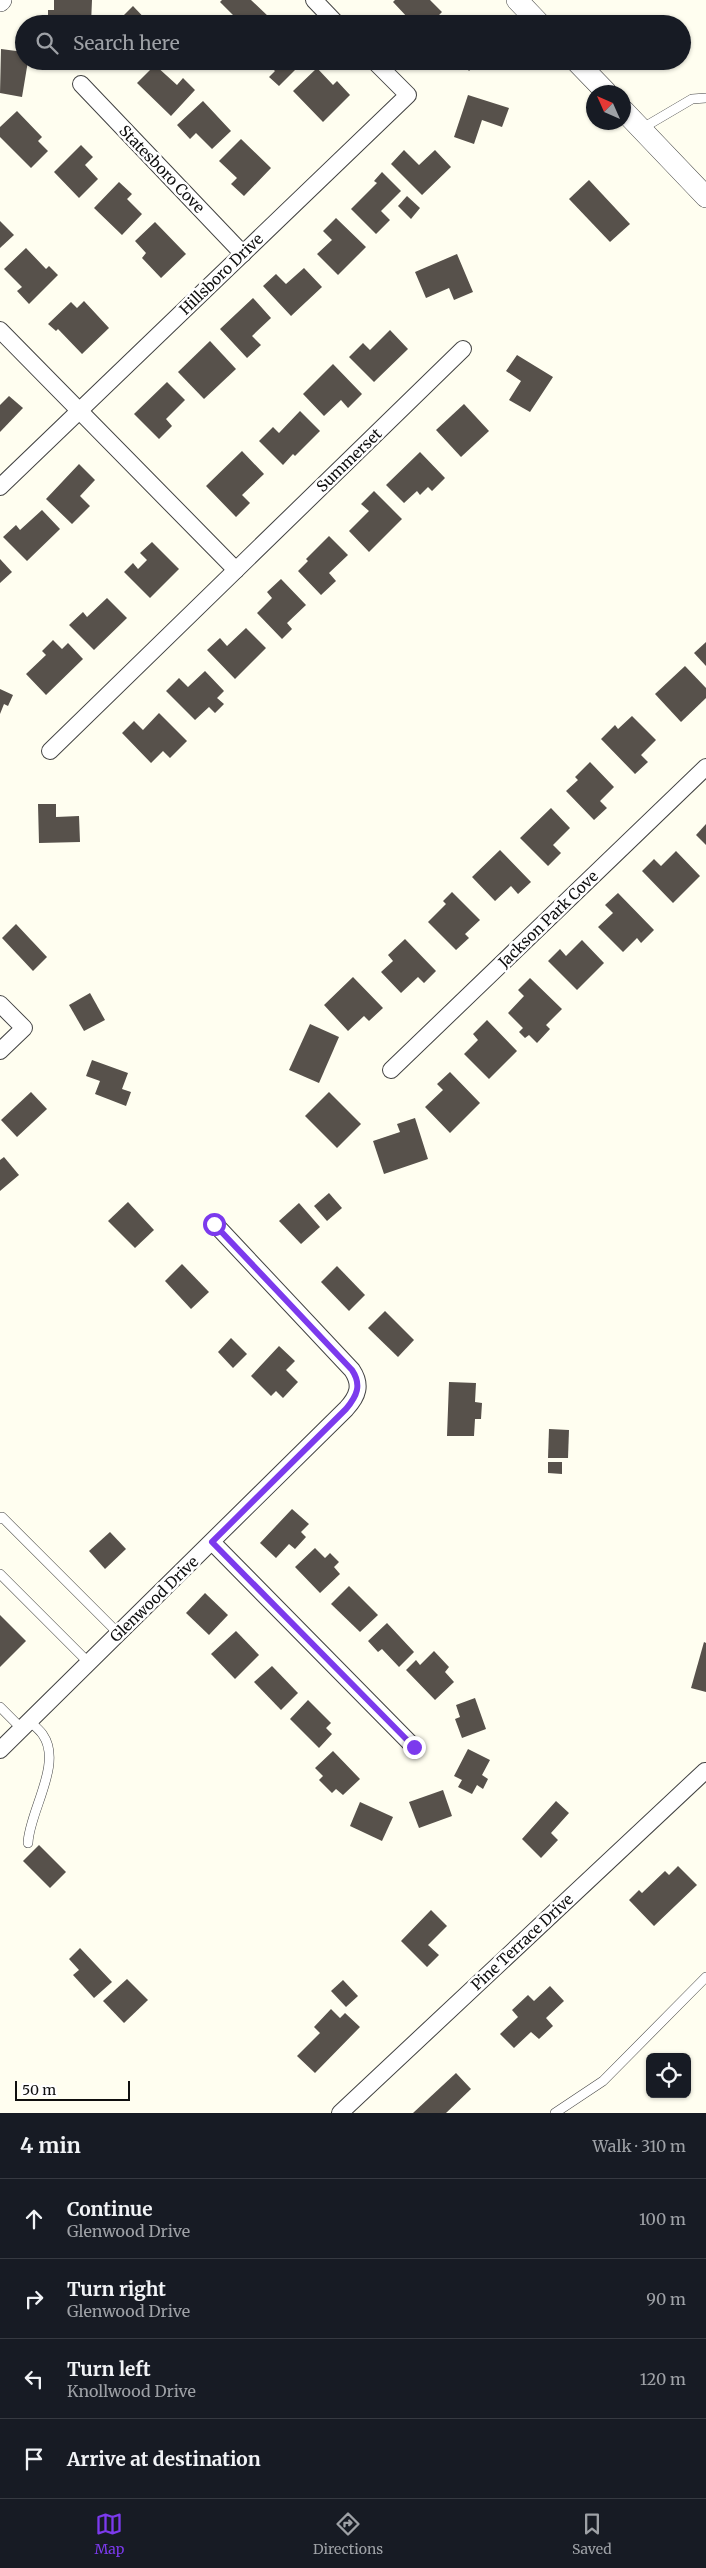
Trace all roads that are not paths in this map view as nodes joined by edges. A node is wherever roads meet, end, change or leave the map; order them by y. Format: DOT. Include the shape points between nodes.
graph roads {
  1 [pos="314,0"];
  2 [pos="517,0"];
  3 [pos="328,15"];
  4 [pos="531,15"];
  5 [pos="383,70"];
  6 [pos="585,70"];
  7 [pos="81,84"];
  8 [pos="599,85"];
  9 [pos="706,98"];
  10 [pos="631,118"];
  11 [pos="641,129"];
  12 [pos="706,197"];
  13 [pos="243,254"];
  14 [pos="0,330"];
  15 [pos="463,349"];
  16 [pos="80,410"];
  17 [pos="0,487"];
  18 [pos="236,570"];
  19 [pos="50,751"];
  20 [pos="706,767"];
  21 [pos="0,1004"];
  22 [pos="0,1051"];
  23 [pos="391,1070"];
  24 [pos="214,1224"];
  25 [pos="0,1519"];
  26 [pos="212,1542"];
  27 [pos="0,1574"];
  28 [pos="119,1634"];
  29 [pos="89,1663"];
  30 [pos="0,1707"];
  31 [pos="26,1725"];
  32 [pos="414,1747"];
  33 [pos="0,1750"];
  34 [pos="705,1771"];
  35 [pos="28,1843"];
  36 [pos="706,1978"];
  37 [pos="340,2113"];
  38 [pos="555,2113"];
  1 -- 3 [label="street"];
  2 -- 4 [label="street"];
  5 -- 13 [label="street, Hillsboro Drive" via="408,95"];
  6 -- 8 [label="street"];
  7 -- 13 [label="street, Statesboro Cove"];
  9 -- 11 [label="lane" via="692,100"];
  10 -- 11 [label="street"];
  11 -- 12 [label="street"];
  13 -- 16 [label="street, Hillsboro Drive"];
  14 -- 16 [label="street"];
  15 -- 18 [label="street, Summerset"];
  16 -- 17 [label="street, Hillsboro Drive"];
  16 -- 18 [label="street"];
  18 -- 19 [label="street, Summerset"];
  20 -- 23 [label="street, Jackson Park Cove"];
  21 -- 22 [label="street" via="24,1028"];
  24 -- 26 [label="street, Glenwood Drive" via="352,1370 359,1388 346,1409"];
  25 -- 28 [label="lane" via="2,1517"];
  26 -- 28 [label="street, Glenwood Drive"];
  26 -- 32 [label="street"];
  27 -- 29 [label="lane"];
  28 -- 29 [label="street, Glenwood Drive"];
  29 -- 31 [label="street, Glenwood Drive"];
  30 -- 31 [label="lane"];
  31 -- 33 [label="street, Glenwood Drive"];
  31 -- 35 [label="lane" via="44,1736 50,1752 45,1786"];
  34 -- 37 [label="street, Pine Terrace Drive"];
  36 -- 38 [label="lane" via="603,2081"];
}
